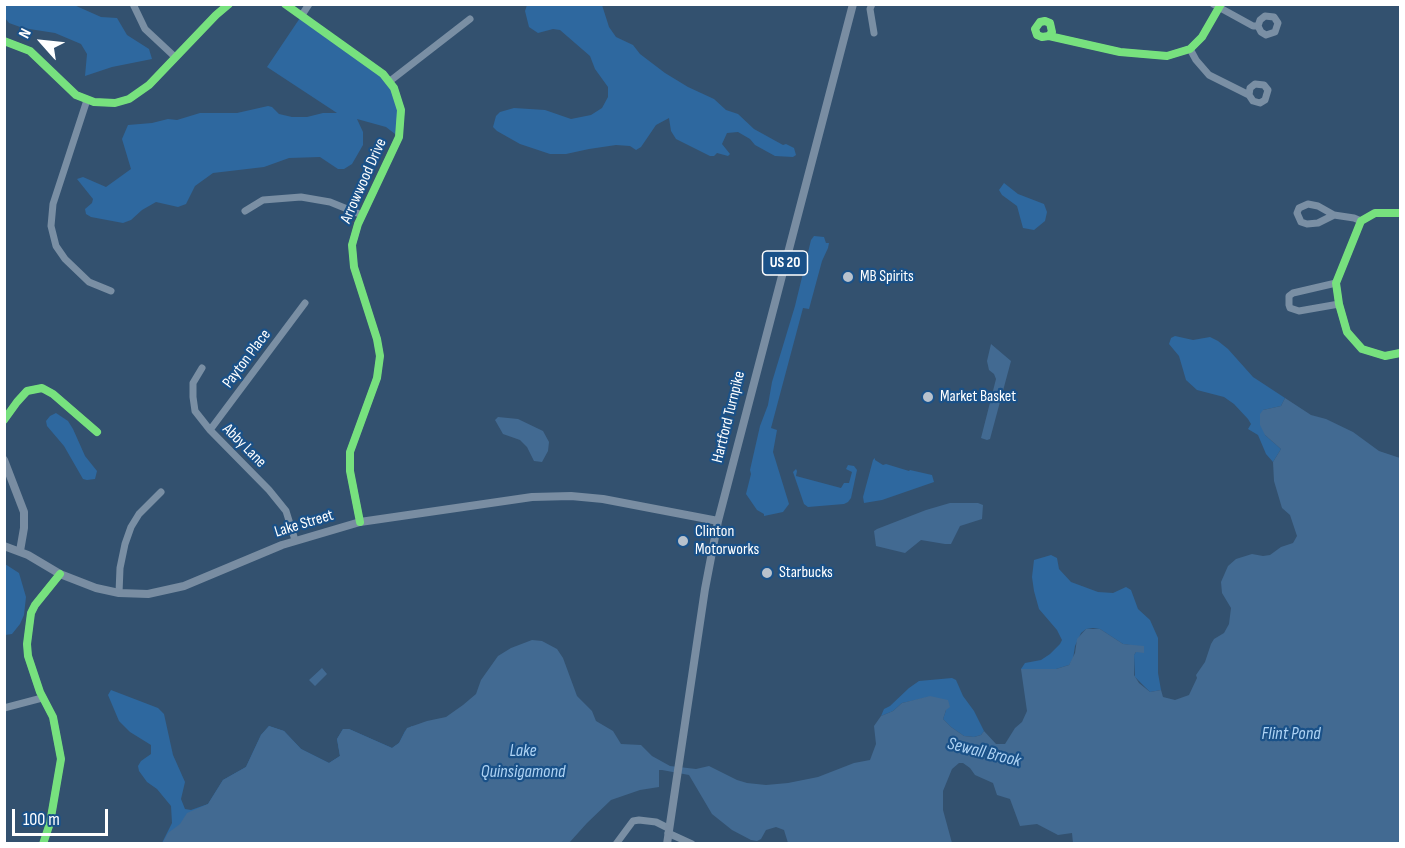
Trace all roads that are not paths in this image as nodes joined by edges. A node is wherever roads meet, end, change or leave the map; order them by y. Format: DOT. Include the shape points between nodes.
graph roads {
  1 [pos="133,4"];
  2 [pos="229,4"];
  3 [pos="285,4"];
  4 [pos="309,4"];
  5 [pos="853,4"];
  6 [pos="872,4"];
  7 [pos="1218,6"];
  8 [pos="302,15"];
  9 [pos="470,19"];
  10 [pos="1258,26"];
  11 [pos="874,33"];
  12 [pos="1049,36"];
  13 [pos="4,41"];
  14 [pos="1190,49"];
  15 [pos="176,57"];
  16 [pos="390,81"];
  17 [pos="1249,95"];
  18 [pos="87,100"];
  19 [pos="245,211"];
  20 [pos="1401,213"];
  21 [pos="362,215"];
  22 [pos="1334,215"];
  23 [pos="1361,221"];
  24 [pos="1336,283"];
  25 [pos="111,291"];
  26 [pos="305,303"];
  27 [pos="1339,304"];
  28 [pos="1401,353"];
  29 [pos="202,368"];
  30 [pos="4,420"];
  31 [pos="210,430"];
  32 [pos="97,432"];
  33 [pos="4,460"];
  34 [pos="161,492"];
  35 [pos="718,521"];
  36 [pos="360,522"];
  37 [pos="295,540"];
  38 [pos="4,546"];
  39 [pos="20,551"];
  40 [pos="60,574"];
  41 [pos="119,593"];
  42 [pos="42,698"];
  43 [pos="4,708"];
  44 [pos="668,830"];
  45 [pos="43,843"];
  46 [pos="616,843"];
  47 [pos="667,843"];
  48 [pos="692,843"];
  1 -- 15 [label="street" via="145,29"];
  2 -- 15 [label="street"];
  3 -- 8 [label="street, Arrowwood Drive"];
  4 -- 8 [label="street"];
  5 -- 35 [label="main road, Hartford Turnpike / US 20"];
  6 -- 11 [label="street"];
  7 -- 10 [label="street"];
  7 -- 14 [label="street" via="1202,37"];
  8 -- 16 [label="street, Arrowwood Drive"];
  9 -- 16 [label="street"];
  12 -- 14 [label="street" via="1120,52 1167,56"];
  13 -- 18 [label="street" via="30,51 70,91"];
  14 -- 17 [label="street" via="1209,75"];
  15 -- 18 [label="street" via="147,87 129,99 108,103"];
  16 -- 21 [label="street, Arrowwood Drive" via="400,102 401,129"];
  18 -- 25 [label="street" via="53,204 51,228 56,246 71,265 89,282"];
  19 -- 21 [label="street" via="263,200 301,197 330,202"];
  20 -- 23 [label="street" via="1375,213"];
  21 -- 36 [label="street, Arrowwood Drive" via="353,238 352,260 380,361 350,452"];
  22 -- 22 [label="street" via="1308,204 1299,208 1298,213 1301,222 1307,224"];
  22 -- 23 [label="street"];
  23 -- 24 [label="street"];
  24 -- 27 [label="street"];
  24 -- 27 [label="street" via="1293,293 1288,305 1299,311"];
  26 -- 31 [label="street, Payton Place"];
  27 -- 28 [label="street" via="1347,332 1362,349 1384,356"];
  29 -- 31 [label="street, Abby Lane" via="193,382 193,397 195,411"];
  30 -- 32 [label="street" via="27,391 42,388"];
  31 -- 37 [label="street, Abby Lane" via="286,511"];
  33 -- 39 [label="main road" via="24,512"];
  34 -- 41 [label="street" via="131,527 120,568"];
  35 -- 36 [label="main road, Lake Street" via="614,501 552,496"];
  35 -- 44 [label="main road, Hartford Turnpike / US 20"];
  36 -- 37 [label="main road, Lake Street"];
  37 -- 41 [label="main road, Lake Street" via="179,588 153,594"];
  38 -- 39 [label="main road, Lake Street"];
  39 -- 40 [label="main road, Lake Street"];
  40 -- 41 [label="main road, Lake Street"];
  40 -- 42 [label="street" via="35,605 29,629 28,657"];
  42 -- 43 [label="street"];
  42 -- 45 [label="street" via="53,717 61,759"];
  44 -- 46 [label="street" via="647,820 633,821"];
  44 -- 47 [label="main road, Hartford Turnpike / US 20"];
  44 -- 48 [label="street"];
}
